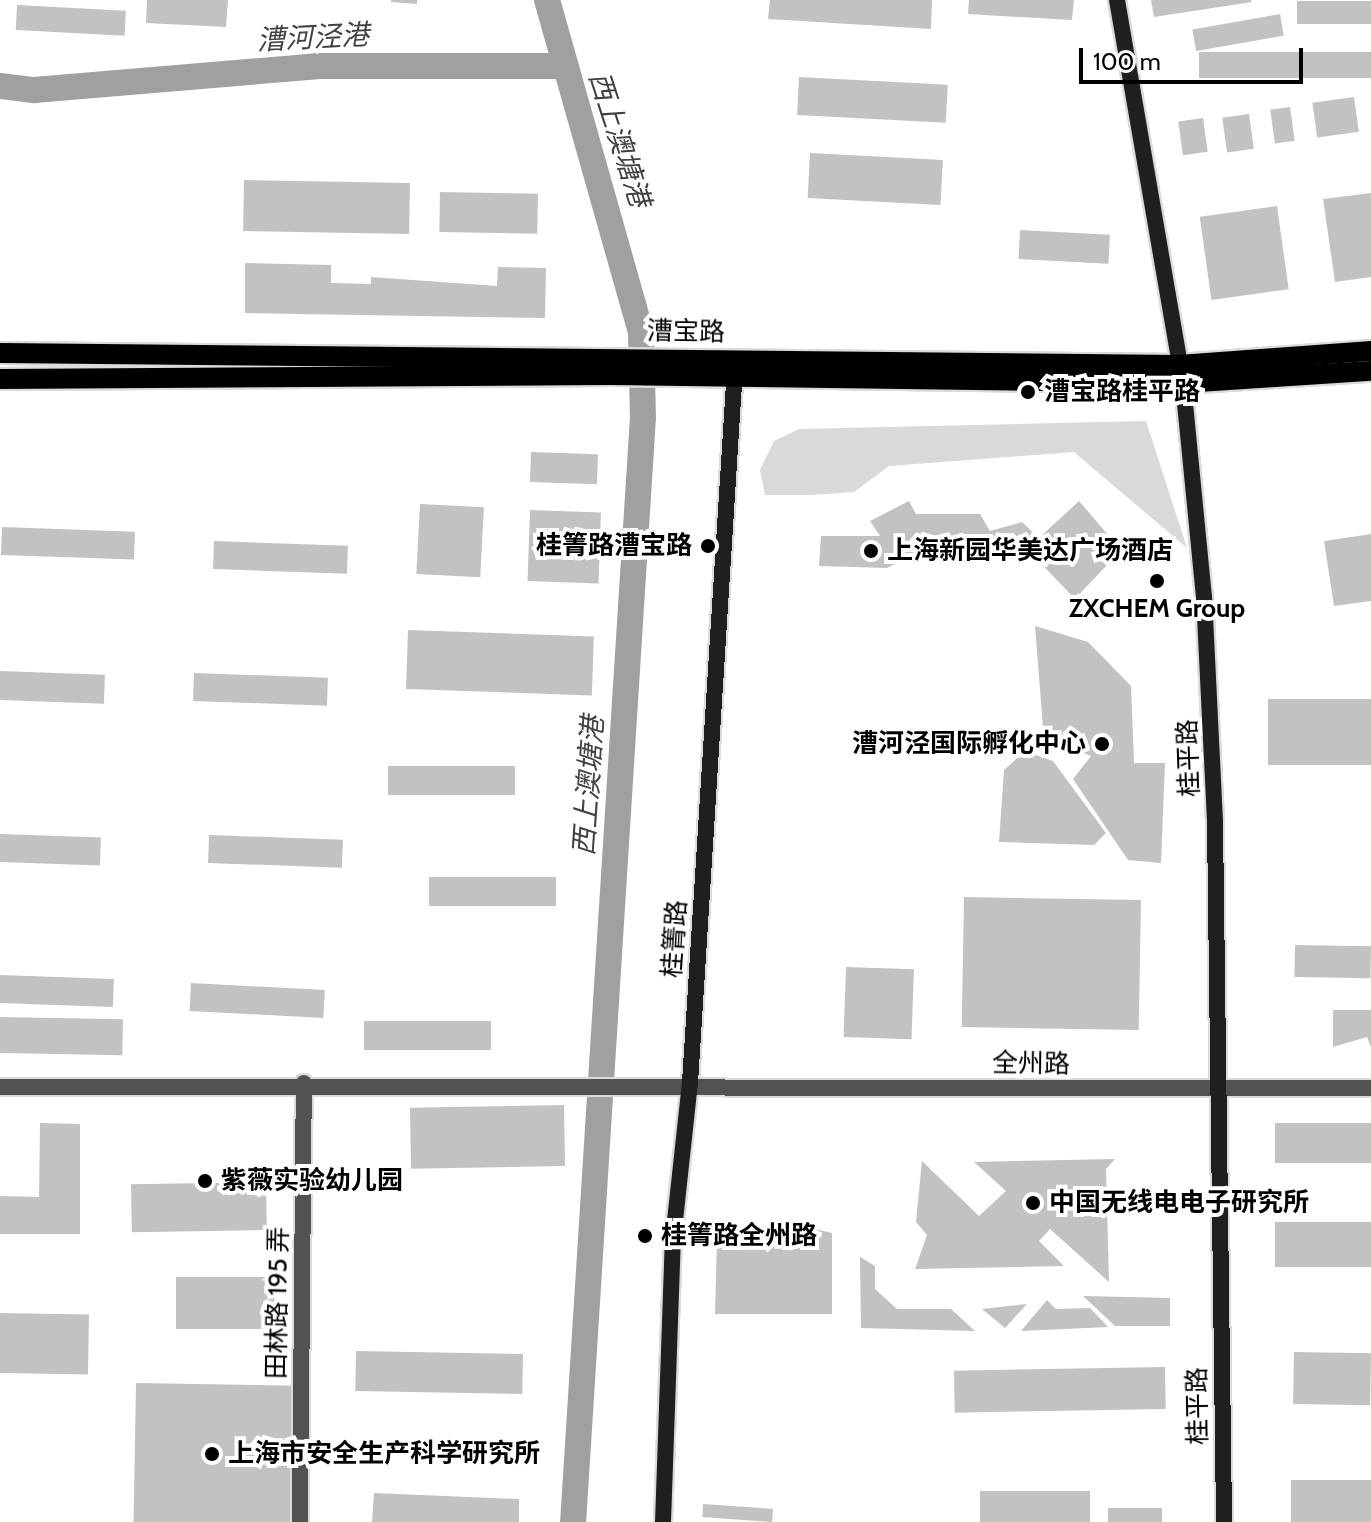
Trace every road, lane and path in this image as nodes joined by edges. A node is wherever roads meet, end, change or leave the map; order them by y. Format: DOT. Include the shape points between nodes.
graph roads {
  1 [pos="1117,0"];
  2 [pos="1371,351"];
  3 [pos="0,353"];
  4 [pos="610,366"];
  5 [pos="736,368"];
  6 [pos="1371,371"];
  7 [pos="1181,374"];
  8 [pos="0,379"];
  9 [pos="304,1083"];
  10 [pos="690,1083"];
  11 [pos="0,1087"];
  12 [pos="1371,1088"];
  13 [pos="1219,1090"];
  14 [pos="300,1522"];
  15 [pos="663,1522"];
  16 [pos="1224,1522"];
  1 -- 7 [label="street, 桂平路"];
  2 -- 7 [label="main road, 漕宝路"];
  3 -- 4 [label="main road, 漕宝路"];
  4 -- 5 [label="main road, 漕宝路"];
  4 -- 8 [label="main road, 漕宝路"];
  5 -- 7 [label="main road, 漕宝路"];
  5 -- 10 [label="street, 桂箐路"];
  6 -- 7 [label="main road, 漕宝路"];
  7 -- 13 [label="street, 桂平路" via="1211,708"];
  9 -- 10 [label="street, 全州路"];
  9 -- 11 [label="street, 全州路"];
  9 -- 14 [label="street, 田林路 195 弄"];
  10 -- 13 [label="street, 全州路"];
  10 -- 15 [label="street, 桂箐路" via="673,1239"];
  12 -- 13 [label="street, 全州路"];
  13 -- 16 [label="street, 桂平路"];
}
